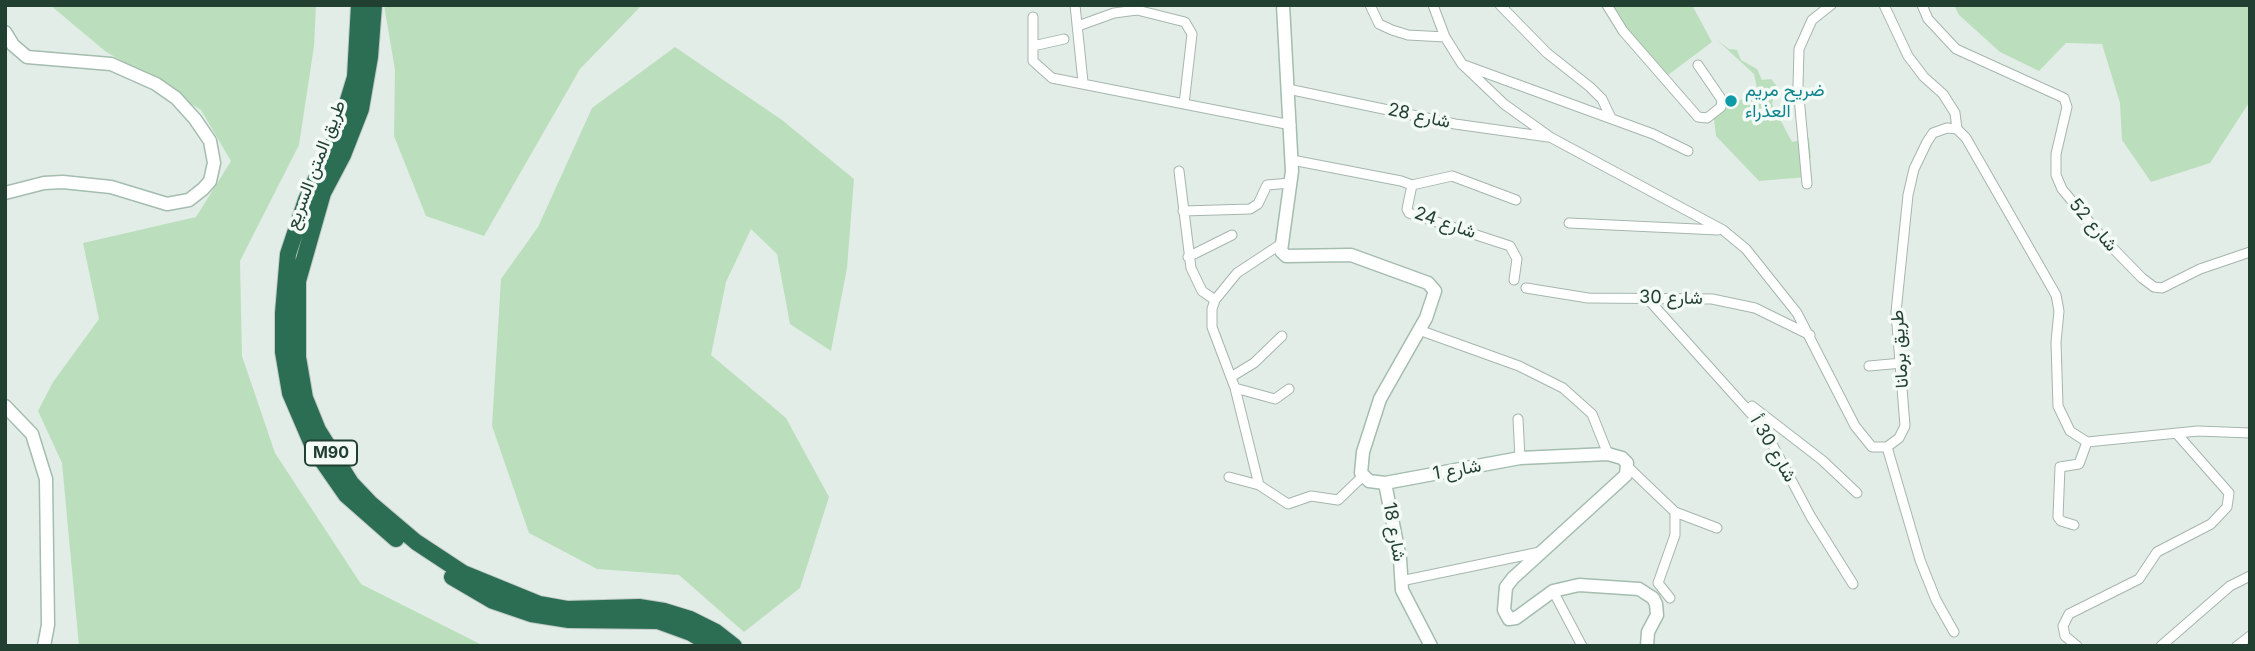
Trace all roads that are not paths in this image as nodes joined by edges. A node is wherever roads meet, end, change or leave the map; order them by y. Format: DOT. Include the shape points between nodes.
graph roads {
  1 [pos="359,5"];
  2 [pos="374,5"];
  3 [pos="1075,5"];
  4 [pos="1283,5"];
  5 [pos="1370,5"];
  6 [pos="1433,5"];
  7 [pos="1500,5"];
  8 [pos="1607,5"];
  9 [pos="1830,5"];
  10 [pos="1884,5"];
  11 [pos="1922,5"];
  12 [pos="1114,9"];
  13 [pos="1033,17"];
  14 [pos="1078,26"];
  15 [pos="5,32"];
  16 [pos="1445,37"];
  17 [pos="1064,39"];
  18 [pos="1033,46"];
  19 [pos="1462,64"];
  20 [pos="1698,65"];
  21 [pos="1083,82"];
  22 [pos="1288,89"];
  23 [pos="1184,104"];
  24 [pos="1611,118"];
  25 [pos="1291,125"];
  26 [pos="1957,129"];
  27 [pos="1550,137"];
  28 [pos="1688,151"];
  29 [pos="1292,160"];
  30 [pos="1179,171"];
  31 [pos="1291,183"];
  32 [pos="1807,184"];
  33 [pos="1412,186"];
  34 [pos="5,193"];
  35 [pos="1516,200"];
  36 [pos="1183,211"];
  37 [pos="1569,223"];
  38 [pos="1723,230"];
  39 [pos="1232,236"];
  40 [pos="1281,244"];
  41 [pos="2250,252"];
  42 [pos="1188,257"];
  43 [pos="1514,279"];
  44 [pos="1526,288"];
  45 [pos="1647,298"];
  46 [pos="1215,300"];
  47 [pos="1419,330"];
  48 [pos="1810,335"];
  49 [pos="1282,336"];
  50 [pos="1902,363"];
  51 [pos="1868,366"];
  52 [pos="1231,377"];
  53 [pos="1235,388"];
  54 [pos="1289,389"];
  55 [pos="1734,392"];
  56 [pos="5,406"];
  57 [pos="1518,419"];
  58 [pos="2250,433"];
  59 [pos="2177,434"];
  60 [pos="2087,442"];
  61 [pos="1887,447"];
  62 [pos="1608,454"];
  63 [pos="1520,458"];
  64 [pos="1629,468"];
  65 [pos="1363,476"];
  66 [pos="1229,477"];
  67 [pos="1385,483"];
  68 [pos="1259,485"];
  69 [pos="1857,493"];
  70 [pos="1675,512"];
  71 [pos="2074,525"];
  72 [pos="1717,528"];
  73 [pos="1540,552"];
  74 [pos="2250,576"];
  75 [pos="1401,581"];
  76 [pos="1853,584"];
  77 [pos="1553,591"];
  78 [pos="1670,598"];
  79 [pos="1954,632"];
  80 [pos="2250,636"];
  81 [pos="44,646"];
  82 [pos="713,646"];
  83 [pos="734,646"];
  84 [pos="1431,646"];
  85 [pos="1582,646"];
  86 [pos="1647,646"];
  87 [pos="2077,646"];
  88 [pos="2161,646"];
  89 [pos="2237,646"];
  1 -- 82 [label="highway, طريق المتن السريع / M90" via="355,77 338,133 306,200 284,276 283,352 290,393 314,449 363,512 401,543 493,601 551,618 658,621"];
  2 -- 83 [label="highway, طريق المتن السريع / M90" via="361,109 323,193 298,281 298,357 305,398 318,430 351,483 370,503 463,573 539,604 567,609 639,607 690,618"];
  3 -- 14 [label="street"];
  4 -- 22 [label="street"];
  5 -- 16 [label="street" via="1379,24 1392,30"];
  6 -- 16 [label="street"];
  7 -- 24 [label="street" via="1602,99"];
  8 -- 20 [label="street" via="1668,82 1699,117 1707,118 1721,107 1722,100"];
  9 -- 32 [label="street" via="1812,20 1799,49"];
  10 -- 26 [label="street" via="1908,57 1955,113"];
  11 -- 41 [label="street, شارع 52" via="1928,19 1956,49 2064,98 2067,107 2056,154 2056,175 2062,189 2113,250 2148,283 2162,288"];
  12 -- 14 [label="street"];
  12 -- 23 [label="street" via="1159,13 1190,27"];
  13 -- 18 [label="street"];
  14 -- 21 [label="street"];
  15 -- 34 [label="street" via="27,57 111,64 156,84 195,119 210,141 214,163 203,189 189,200 167,204 111,187 63,182"];
  16 -- 19 [label="street"];
  17 -- 18 [label="street"];
  18 -- 21 [label="street" via="1033,61 1045,74"];
  19 -- 24 [label="street"];
  19 -- 27 [label="street" via="1504,104"];
  21 -- 23 [label="street"];
  22 -- 25 [label="street"];
  22 -- 27 [label="street, شارع 28" via="1455,124"];
  23 -- 25 [label="street"];
  24 -- 28 [label="street"];
  25 -- 29 [label="street"];
  26 -- 50 [label="street, طريق برمانا" via="1933,133 1910,182 1896,312"];
  26 -- 60 [label="street" via="2056,295 2058,406 2070,431"];
  27 -- 38 [label="street"];
  29 -- 31 [label="street"];
  29 -- 33 [label="street, شارع 24"];
  30 -- 36 [label="street"];
  31 -- 36 [label="street" via="1267,185 1256,207"];
  31 -- 40 [label="street"];
  33 -- 35 [label="street" via="1452,176"];
  33 -- 43 [label="street, شارع 24" via="1409,213 1510,246 1517,259"];
  36 -- 42 [label="street"];
  37 -- 38 [label="street"];
  38 -- 48 [label="street" via="1759,262"];
  39 -- 42 [label="street"];
  40 -- 46 [label="street" via="1247,264"];
  40 -- 47 [label="street" via="1286,256 1351,254 1428,283 1436,291"];
  42 -- 46 [label="street" via="1198,284"];
  44 -- 45 [label="street, شارع 30" via="1588,298"];
  45 -- 48 [label="street, شارع 30" via="1700,297 1737,303"];
  45 -- 55 [label="street, شارع 30 أ"];
  46 -- 52 [label="street" via="1212,327"];
  47 -- 62 [label="street" via="1563,387 1592,414"];
  47 -- 65 [label="street" via="1380,399 1360,462"];
  48 -- 61 [label="street" via="1865,442"];
  49 -- 52 [label="street"];
  50 -- 51 [label="street"];
  50 -- 61 [label="street, طريق برمانا" via="1905,426"];
  52 -- 53 [label="street"];
  53 -- 54 [label="street" via="1275,399"];
  53 -- 68 [label="street"];
  55 -- 69 [label="street"];
  55 -- 76 [label="street, شارع 30 أ" via="1763,427"];
  56 -- 81 [label="street" via="32,434 46,479 48,625"];
  57 -- 63 [label="street"];
  58 -- 59 [label="street"];
  59 -- 60 [label="street"];
  59 -- 87 [label="street" via="2229,493 2227,507 2211,524 2157,552 2139,579 2069,614 2063,626 2065,636"];
  60 -- 71 [label="street" via="2079,464 2060,467 2058,517"];
  61 -- 79 [label="street" via="1920,560"];
  62 -- 63 [label="street, شارع 1"];
  62 -- 64 [label="street" via="1622,458"];
  63 -- 67 [label="street, شارع 1"];
  64 -- 70 [label="street"];
  64 -- 73 [label="street" via="1622,481"];
  65 -- 67 [label="street, شارع 1"];
  65 -- 68 [label="street" via="1338,500 1311,496 1288,504"];
  66 -- 68 [label="street"];
  67 -- 75 [label="street, شارع 18"];
  70 -- 72 [label="street"];
  70 -- 78 [label="street" via="1675,535 1658,583"];
  73 -- 75 [label="street"];
  73 -- 77 [label="street" via="1506,587 1506,617 1516,618"];
  74 -- 88 [label="street" via="2230,586"];
  75 -- 84 [label="street, شارع 18" via="1404,598"];
  77 -- 85 [label="street"];
  77 -- 86 [label="street" via="1579,585 1646,592 1656,604 1657,615"];
  80 -- 89 [label="street"];
}
